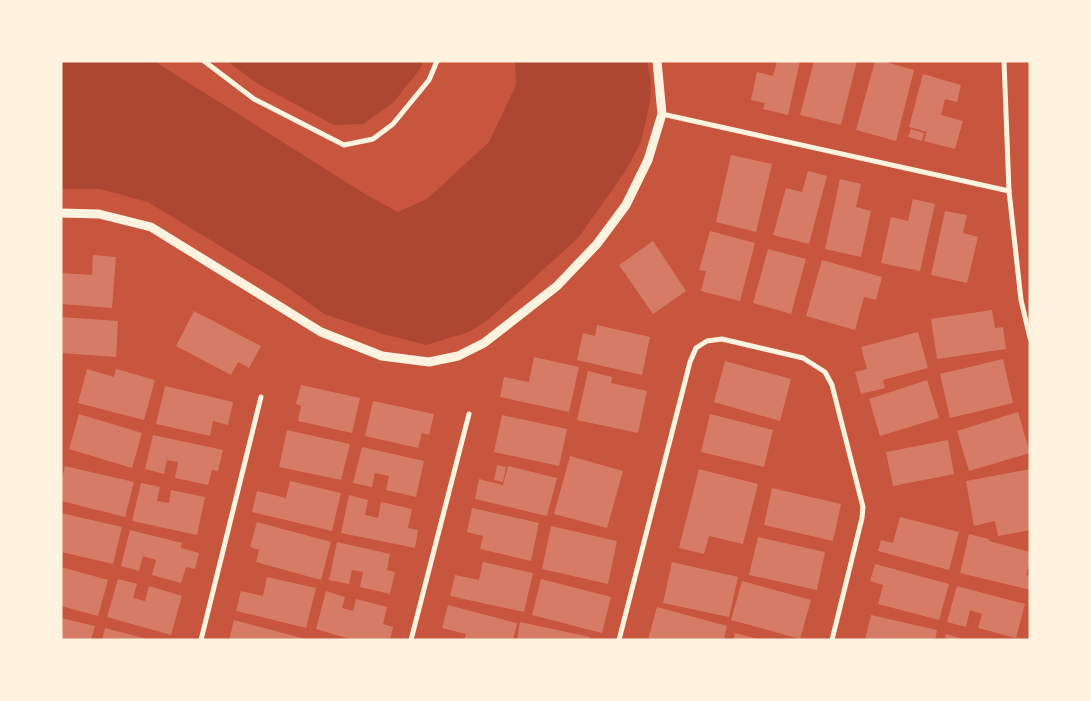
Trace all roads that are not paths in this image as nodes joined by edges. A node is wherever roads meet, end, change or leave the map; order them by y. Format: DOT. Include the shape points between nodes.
graph roads {
  1 [pos="204,61"];
  2 [pos="437,61"];
  3 [pos="657,61"];
  4 [pos="1004,61"];
  5 [pos="662,114"];
  6 [pos="1009,191"];
  7 [pos="61,213"];
  8 [pos="1030,338"];
  9 [pos="261,397"];
  10 [pos="469,414"];
  11 [pos="201,640"];
  12 [pos="411,640"];
  13 [pos="619,640"];
  14 [pos="832,640"];
  1 -- 2 [label="street" via="254,99 344,145 373,139 393,124 430,80"];
  3 -- 5 [label="street"];
  4 -- 6 [label="street"];
  5 -- 6 [label="street"];
  5 -- 7 [label="street" via="648,160 626,205 584,258 557,286 484,343 458,356 429,362 382,356 321,332 151,226 99,214"];
  6 -- 8 [label="street" via="1022,300"];
  9 -- 11 [label="street"];
  10 -- 12 [label="street"];
  13 -- 14 [label="street" via="690,362 696,348 707,341 722,339 803,358 825,372 832,385 863,507"];
}
